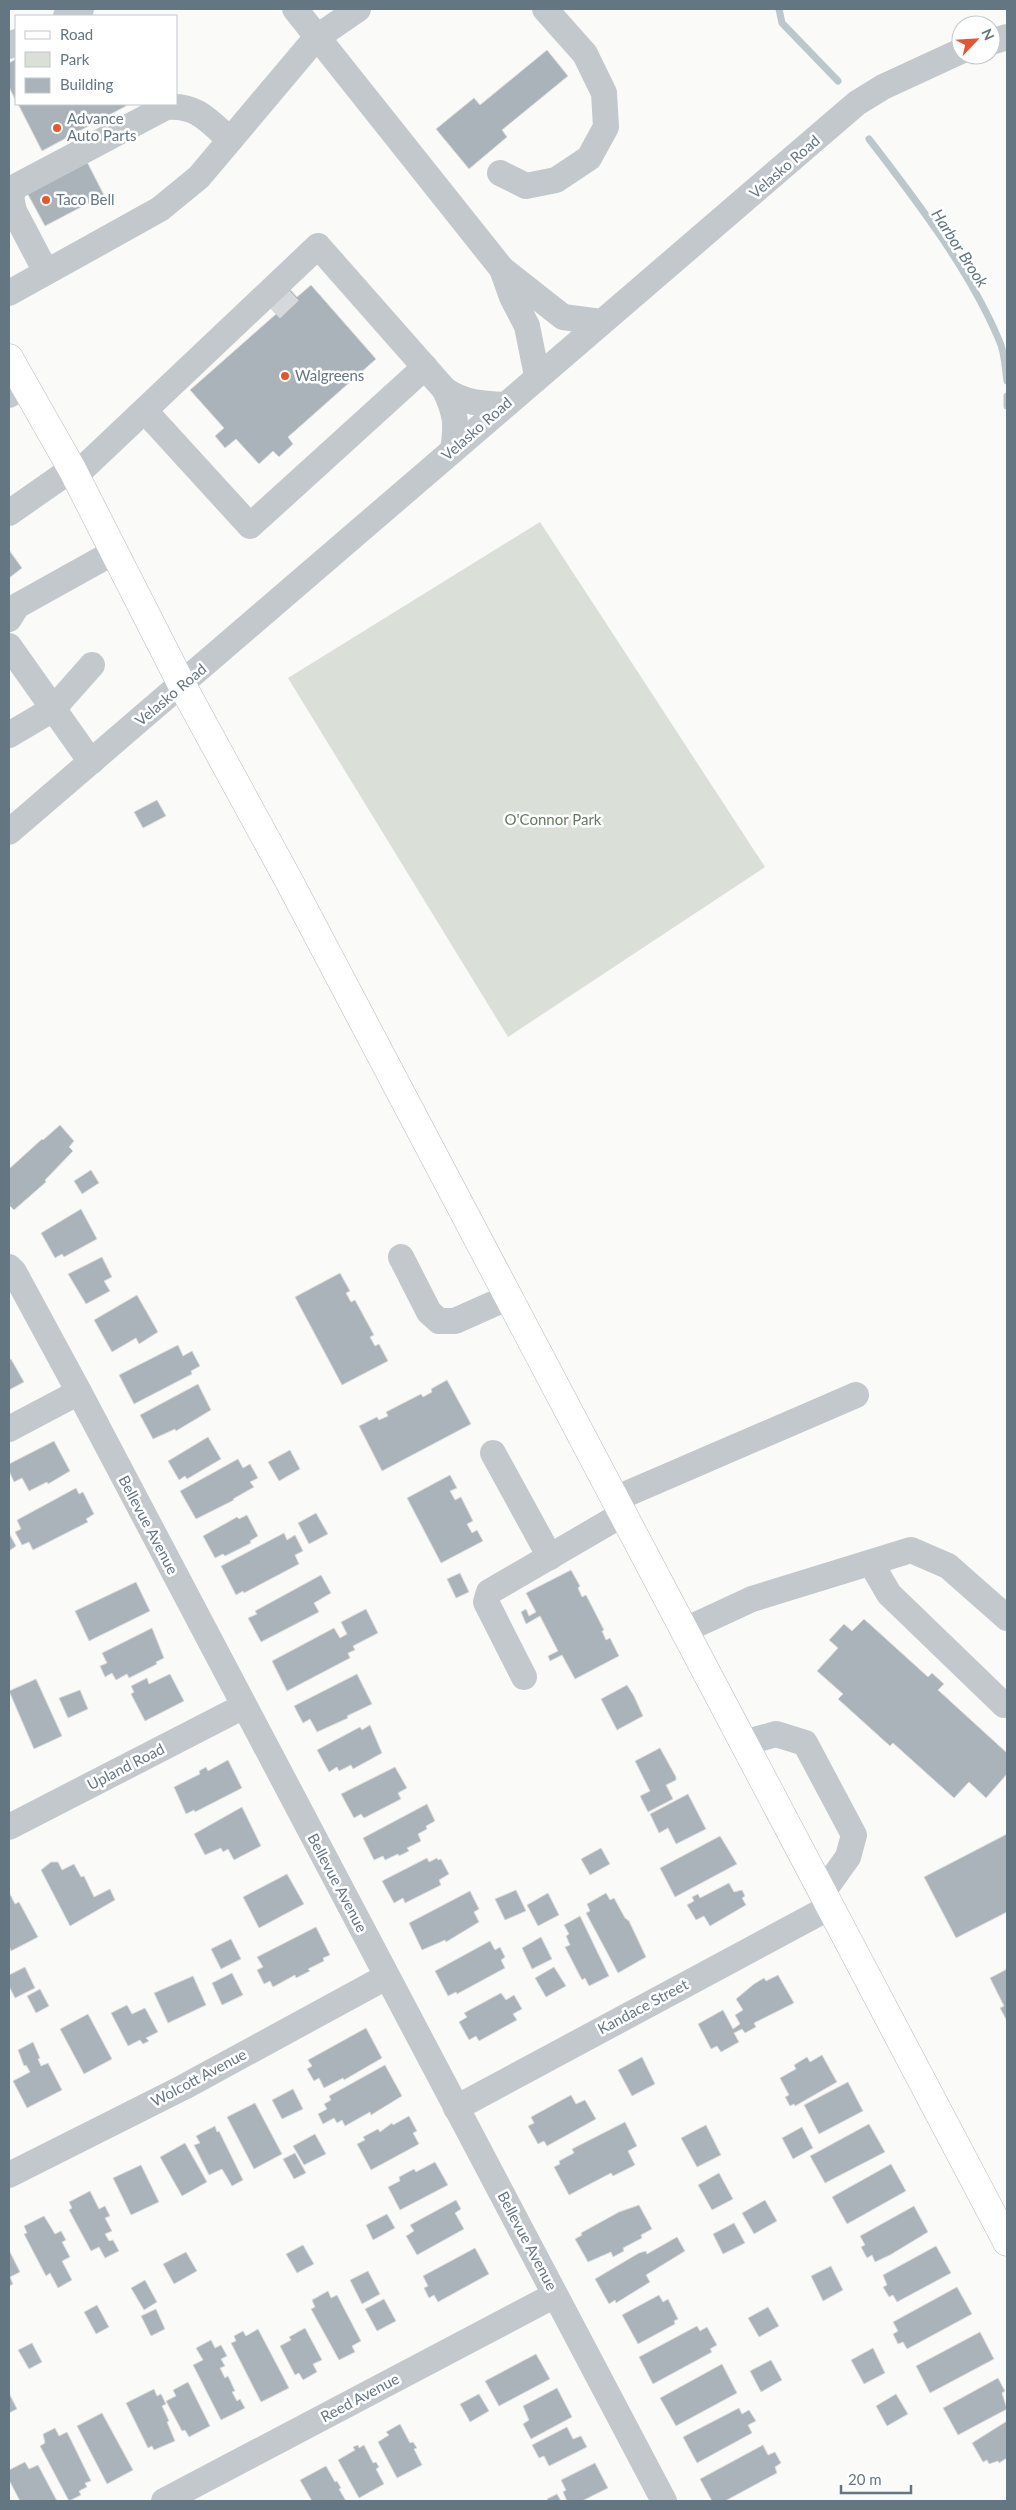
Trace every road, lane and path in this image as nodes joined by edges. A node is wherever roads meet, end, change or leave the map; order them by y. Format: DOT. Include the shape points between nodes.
graph roads {
  1 [pos="81,9"];
  2 [pos="295,9"];
  3 [pos="358,9"];
  4 [pos="545,9"];
  5 [pos="68,15"];
  6 [pos="316,38"];
  7 [pos="951,56"];
  8 [pos="230,140"];
  9 [pos="500,173"];
  10 [pos="312,252"];
  11 [pos="502,269"];
  12 [pos="46,272"];
  13 [pos="291,290"];
  14 [pos="9,293"];
  15 [pos="271,309"];
  16 [pos="244,317"];
  17 [pos="601,322"];
  18 [pos="9,358"];
  19 [pos="425,367"];
  20 [pos="537,376"];
  21 [pos="16,390"];
  22 [pos="445,390"];
  23 [pos="505,405"];
  24 [pos="145,411"];
  25 [pos="453,450"];
  26 [pos="74,473"];
  27 [pos="9,513"];
  28 [pos="114,552"];
  29 [pos="9,619"];
  30 [pos="9,646"];
  31 [pos="92,665"];
  32 [pos="182,685"];
  33 [pos="53,709"];
  34 [pos="9,735"];
  35 [pos="91,762"];
  36 [pos="9,832"];
  37 [pos="401,1257"];
  38 [pos="9,1267"];
  39 [pos="509,1297"];
  40 [pos="78,1392"];
  41 [pos="856,1395"];
  42 [pos="9,1429"];
  43 [pos="494,1453"];
  44 [pos="619,1506"];
  45 [pos="550,1557"];
  46 [pos="870,1563"];
  47 [pos="1007,1618"];
  48 [pos="685,1630"];
  49 [pos="524,1677"];
  50 [pos="1007,1705"];
  51 [pos="244,1706"];
  52 [pos="744,1743"];
  53 [pos="9,1827"];
  54 [pos="827,1899"];
  55 [pos="386,1977"];
  56 [pos="456,2108"];
  57 [pos="9,2175"];
  58 [pos="1007,2242"];
  59 [pos="555,2295"];
  60 [pos="164,2501"];
  61 [pos="664,2501"];
  1 -- 5 [label="street"];
  2 -- 6 [label="street"];
  3 -- 6 [label="street"];
  4 -- 9 [label="street" via="585,54 604,93 606,127 589,158 556,180 526,186"];
  6 -- 8 [label="street"];
  6 -- 11 [label="street"];
  7 -- 17 [label="street, Velasko Road" via="883,87 858,103"];
  8 -- 12 [label="street" via="199,177 160,209"];
  8 -- 12 [label="street" via="192,108 166,106 15,186 11,197 14,211"];
  10 -- 13 [label="street" via="303,277"];
  10 -- 16 [label="street"];
  10 -- 19 [label="street"];
  11 -- 17 [label="street" via="564,317"];
  11 -- 20 [label="street" via="527,326"];
  12 -- 14 [label="street"];
  15 -- 16 [label="street"];
  16 -- 24 [label="street"];
  17 -- 20 [label="street, Velasko Road"];
  18 -- 21 [label="main road"];
  19 -- 22 [label="street"];
  19 -- 24 [label="street" via="250,526"];
  20 -- 23 [label="street, Velasko Road"];
  21 -- 26 [label="main road"];
  22 -- 23 [label="street" via="460,400"];
  22 -- 25 [label="street" via="456,421"];
  23 -- 25 [label="street, Velasko Road"];
  24 -- 26 [label="street"];
  25 -- 32 [label="street, Velasko Road"];
  26 -- 27 [label="street"];
  26 -- 28 [label="main road"];
  28 -- 29 [label="street" via="17,606"];
  28 -- 32 [label="main road"];
  30 -- 33 [label="street"];
  31 -- 33 [label="street"];
  32 -- 35 [label="street, Velasko Road"];
  32 -- 39 [label="main road"];
  33 -- 34 [label="street"];
  33 -- 35 [label="street"];
  35 -- 36 [label="street, Velasko Road"];
  37 -- 39 [label="street" via="429,1312 439,1321 455,1322"];
  38 -- 40 [label="street, Bellevue Avenue"];
  39 -- 44 [label="main road"];
  40 -- 42 [label="street"];
  40 -- 51 [label="street, Bellevue Avenue"];
  41 -- 44 [label="street"];
  43 -- 45 [label="street"];
  44 -- 45 [label="street"];
  44 -- 48 [label="main road"];
  45 -- 49 [label="street" via="489,1592 486,1602"];
  46 -- 47 [label="street" via="911,1550 948,1566"];
  46 -- 48 [label="street" via="752,1599"];
  46 -- 50 [label="street" via="889,1594"];
  48 -- 52 [label="main road"];
  51 -- 53 [label="street, Upland Road"];
  51 -- 55 [label="street, Bellevue Avenue"];
  52 -- 54 [label="main road"];
  52 -- 54 [label="street" via="776,1734 805,1743 854,1835 848,1857"];
  54 -- 56 [label="street, Kandace Street"];
  54 -- 58 [label="main road"];
  55 -- 56 [label="street, Bellevue Avenue"];
  55 -- 57 [label="street, Wolcott Avenue" via="184,2087"];
  56 -- 59 [label="street, Bellevue Avenue"];
  59 -- 60 [label="street, Reed Avenue"];
  59 -- 61 [label="street, Bellevue Avenue"];
}
